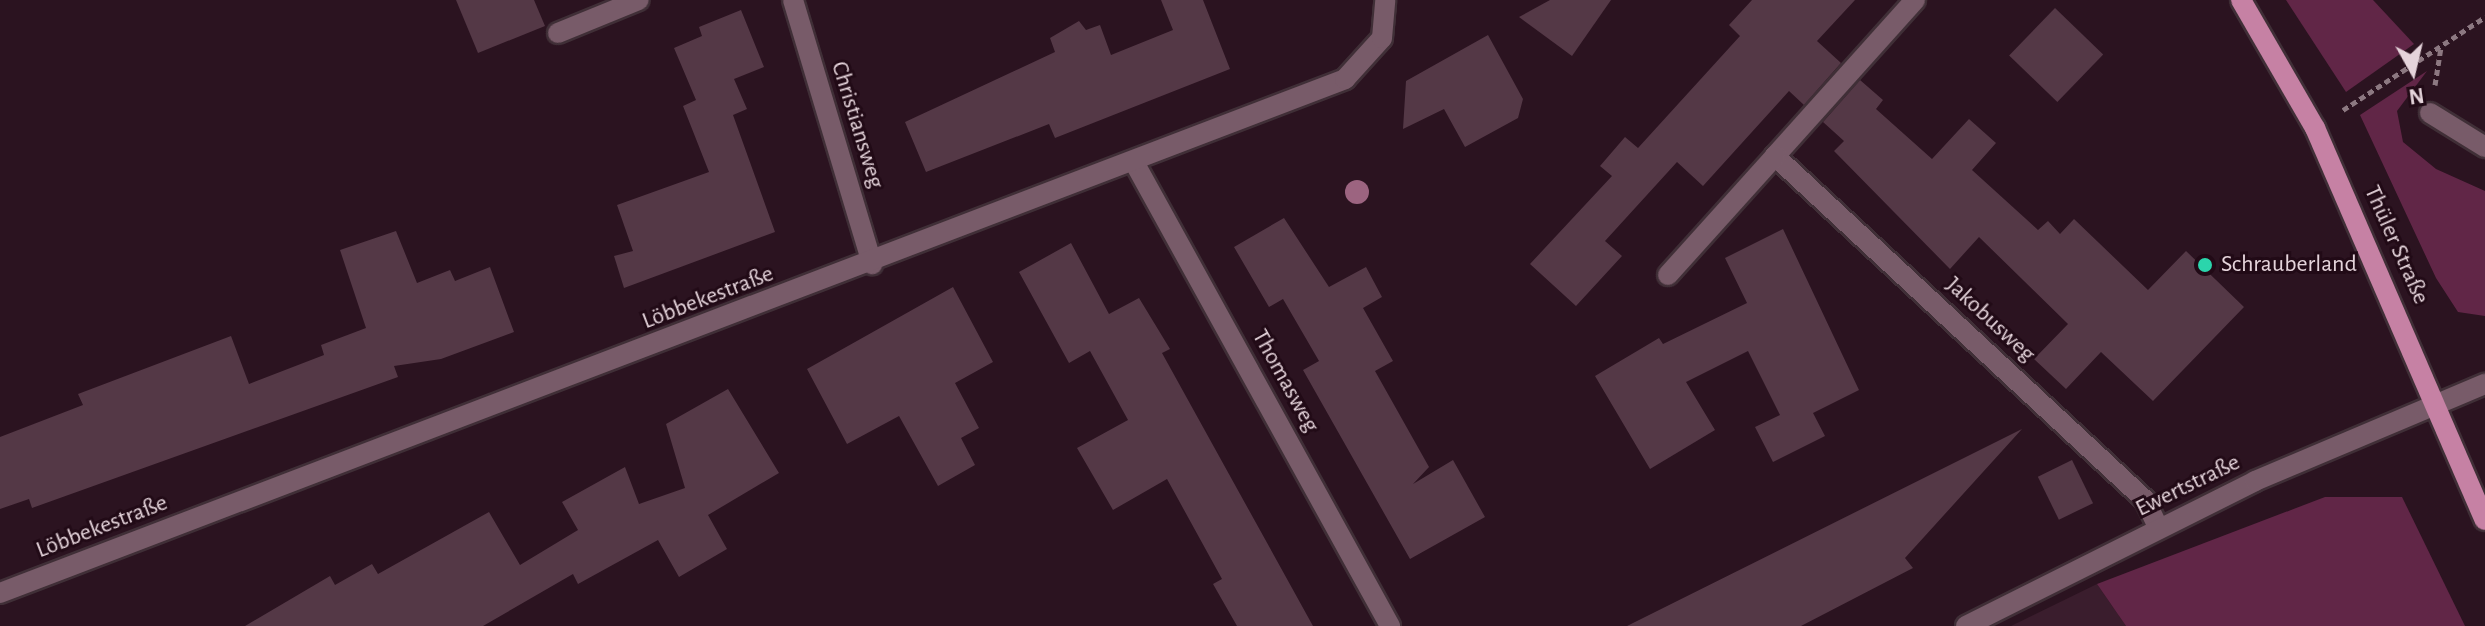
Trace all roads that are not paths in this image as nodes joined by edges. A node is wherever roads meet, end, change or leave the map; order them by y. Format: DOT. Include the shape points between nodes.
graph roads {
  1 [pos="639,0"];
  2 [pos="793,0"];
  3 [pos="1385,0"];
  4 [pos="1915,0"];
  5 [pos="2241,0"];
  6 [pos="558,33"];
  7 [pos="2430,113"];
  8 [pos="2485,147"];
  9 [pos="1775,156"];
  10 [pos="1134,162"];
  11 [pos="872,264"];
  12 [pos="1668,275"];
  13 [pos="2485,384"];
  14 [pos="2439,404"];
  15 [pos="2485,520"];
  16 [pos="2159,529"];
  17 [pos="0,593"];
  18 [pos="1390,626"];
  19 [pos="1966,626"];
  1 -- 6 [label="street"];
  2 -- 11 [label="street, Christiansweg"];
  3 -- 10 [label="street, Löbbekestraße" via="1382,38 1345,79"];
  4 -- 9 [label="street"];
  5 -- 14 [label="main road, Thüler Straße" via="2315,128"];
  7 -- 8 [label="street"];
  9 -- 12 [label="street"];
  9 -- 16 [label="street, Jakobusweg" via="2145,500"];
  10 -- 11 [label="street, Löbbekestraße"];
  10 -- 18 [label="street, Thomasweg"];
  11 -- 17 [label="street, Löbbekestraße"];
  13 -- 14 [label="street, Ewertstraße"];
  14 -- 15 [label="main road, Thüler Straße"];
  14 -- 16 [label="street, Ewertstraße"];
  16 -- 19 [label="street, Ewertstraße"];
}
